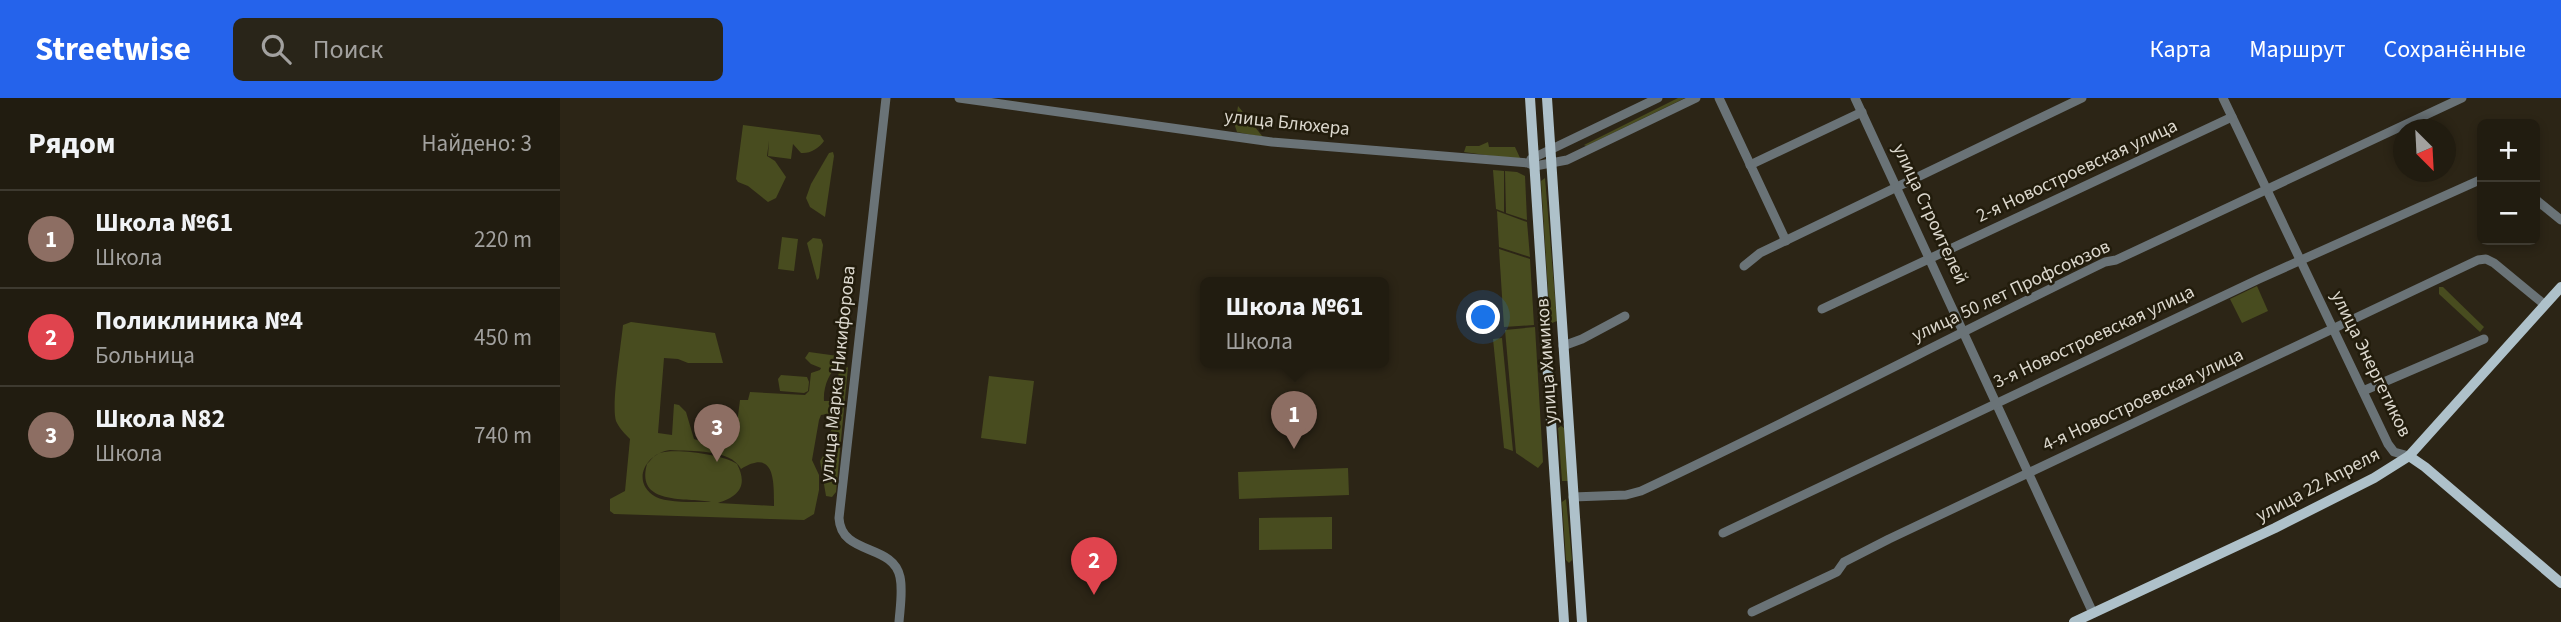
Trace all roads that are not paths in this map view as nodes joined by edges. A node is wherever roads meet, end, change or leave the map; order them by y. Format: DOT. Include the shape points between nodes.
graph roads {
  1 [pos="886,98"];
  2 [pos="960,98"];
  3 [pos="1530,98"];
  4 [pos="1547,98"];
  5 [pos="1658,98"];
  6 [pos="1696,98"];
  7 [pos="1719,98"];
  8 [pos="1856,98"];
  9 [pos="2082,98"];
  10 [pos="2223,98"];
  11 [pos="2462,98"];
  12 [pos="1862,112"];
  13 [pos="2232,117"];
  14 [pos="1551,150"];
  15 [pos="1532,162"];
  16 [pos="1552,165"];
  17 [pos="1750,165"];
  18 [pos="2477,180"];
  19 [pos="1898,186"];
  20 [pos="2268,190"];
  21 [pos="2540,202"];
  22 [pos="2561,220"];
  23 [pos="1786,241"];
  24 [pos="1931,259"];
  25 [pos="2302,261"];
  26 [pos="1744,265"];
  27 [pos="2561,287"];
  28 [pos="2545,305"];
  29 [pos="1822,309"];
  30 [pos="1625,316"];
  31 [pos="2332,328"];
  32 [pos="1964,330"];
  33 [pos="2484,339"];
  34 [pos="1563,346"];
  35 [pos="1545,348"];
  36 [pos="2363,391"];
  37 [pos="1996,402"];
  38 [pos="1568,421"];
  39 [pos="1550,423"];
  40 [pos="2409,456"];
  41 [pos="2028,474"];
  42 [pos="1573,497"];
  43 [pos="1556,498"];
  44 [pos="1723,533"];
  45 [pos="1578,570"];
  46 [pos="1561,571"];
  47 [pos="2561,583"];
  48 [pos="1752,612"];
  49 [pos="2093,613"];
  50 [pos="899,622"];
  51 [pos="1564,622"];
  52 [pos="1582,622"];
  53 [pos="2074,622"];
  1 -- 50 [label="street, улица Марка Никифорова" via="839,518 840,529 850,541 883,555 897,569"];
  2 -- 15 [label="street, улица Блюхера" via="1272,142"];
  3 -- 15 [label="main road, улица Химиков"];
  4 -- 14 [label="main road, улица Химиков"];
  5 -- 14 [label="street"];
  6 -- 16 [label="street, улица Блюхера"];
  7 -- 17 [label="street"];
  8 -- 12 [label="street, улица Строителей"];
  9 -- 19 [label="street"];
  10 -- 13 [label="street, улица Энергетиков"];
  11 -- 20 [label="street, улица 50 лет Профсоюзов"];
  12 -- 17 [label="street"];
  12 -- 19 [label="street, улица Строителей"];
  13 -- 20 [label="street, улица Энергетиков"];
  13 -- 24 [label="street, 2-я Новостроевская улица"];
  14 -- 15 [label="street"];
  14 -- 16 [label="main road, улица Химиков"];
  15 -- 16 [label="street, улица Блюхера"];
  15 -- 35 [label="main road, улица Химиков"];
  16 -- 34 [label="main road, улица Химиков"];
  17 -- 23 [label="street"];
  18 -- 25 [label="street, 3-я Новостроевская улица"];
  19 -- 23 [label="street"];
  19 -- 24 [label="street, улица Строителей"];
  20 -- 25 [label="street, улица Энергетиков"];
  20 -- 32 [label="street, улица 50 лет Профсоюзов"];
  21 -- 22 [label="street"];
  23 -- 26 [label="street"];
  24 -- 29 [label="street, 2-я Новостроевская улица"];
  24 -- 32 [label="street, улица Строителей"];
  25 -- 31 [label="street, улица Энергетиков"];
  25 -- 37 [label="street, 3-я Новостроевская улица"];
  27 -- 28 [label="main road, улица 22 Апреля"];
  28 -- 31 [label="street, 4-я Новостроевская улица" via="2486,259"];
  28 -- 40 [label="main road, улица 22 Апреля"];
  30 -- 34 [label="street"];
  31 -- 36 [label="street, улица Энергетиков"];
  31 -- 41 [label="street, 4-я Новостроевская улица"];
  32 -- 37 [label="street, улица Строителей"];
  32 -- 42 [label="street, улица 50 лет Профсоюзов" via="1641,491"];
  33 -- 36 [label="street"];
  34 -- 35 [label="main road"];
  34 -- 38 [label="main road, улица Химиков"];
  35 -- 39 [label="main road, улица Химиков"];
  36 -- 40 [label="street, улица Энергетиков" via="2388,444 2394,452"];
  37 -- 41 [label="street, улица Строителей"];
  37 -- 44 [label="street, 3-я Новостроевская улица"];
  38 -- 39 [label="main road"];
  38 -- 42 [label="main road, улица Химиков"];
  39 -- 43 [label="main road, улица Химиков"];
  40 -- 47 [label="main road, улица Энергетиков"];
  40 -- 49 [label="main road, улица 22 Апреля" via="2287,522"];
  41 -- 48 [label="street, 4-я Новостроевская улица" via="1844,562 1837,572"];
  41 -- 49 [label="street, улица Строителей"];
  42 -- 43 [label="main road"];
  42 -- 45 [label="main road, улица Химиков"];
  43 -- 46 [label="main road, улица Химиков"];
  45 -- 46 [label="main road"];
  45 -- 52 [label="main road, улица Химиков"];
  46 -- 51 [label="main road, улица Химиков"];
  49 -- 53 [label="main road, улица 22 Апреля"];
}
